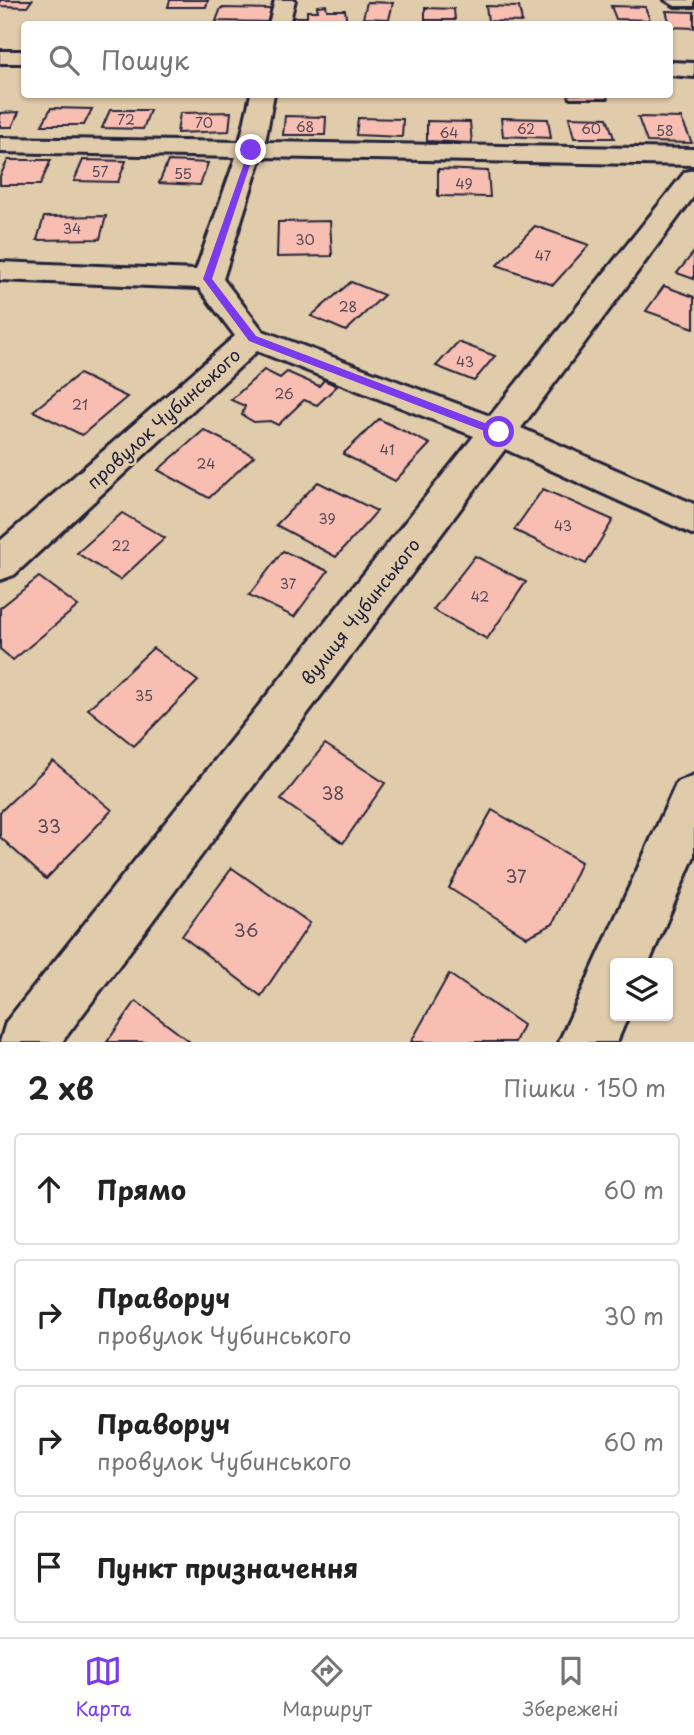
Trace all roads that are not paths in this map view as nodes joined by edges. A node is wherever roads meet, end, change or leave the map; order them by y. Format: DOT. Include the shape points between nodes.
graph roads {
  1 [pos="285,0"];
  2 [pos="675,0"];
  3 [pos="694,0"];
  4 [pos="280,21"];
  5 [pos="0,57"];
  6 [pos="21,57"];
  7 [pos="673,69"];
  8 [pos="694,70"];
  9 [pos="262,98"];
  10 [pos="0,145"];
  11 [pos="251,150"];
  12 [pos="694,157"];
  13 [pos="694,178"];
  14 [pos="0,271"];
  15 [pos="208,279"];
  16 [pos="252,338"];
  17 [pos="499,432"];
  18 [pos="694,520"];
  19 [pos="0,564"];
  20 [pos="694,798"];
  21 [pos="624,958"];
  22 [pos="610,991"];
  23 [pos="26,1042"];
  24 [pos="588,1042"];
  1 -- 4 [label="street"];
  2 -- 3 [label="street"];
  5 -- 6 [label="street"];
  7 -- 8 [label="street"];
  9 -- 11 [label="street"];
  10 -- 11 [label="street"];
  11 -- 12 [label="street"];
  11 -- 15 [label="street"];
  13 -- 17 [label="street, вулиця Чубинського"];
  14 -- 15 [label="street"];
  15 -- 16 [label="street, провулок Чубинського"];
  16 -- 17 [label="street"];
  16 -- 19 [label="street, провулок Чубинського"];
  17 -- 18 [label="street"];
  17 -- 23 [label="street, вулиця Чубинського"];
  20 -- 21 [label="street"];
  22 -- 24 [label="street"];
}
